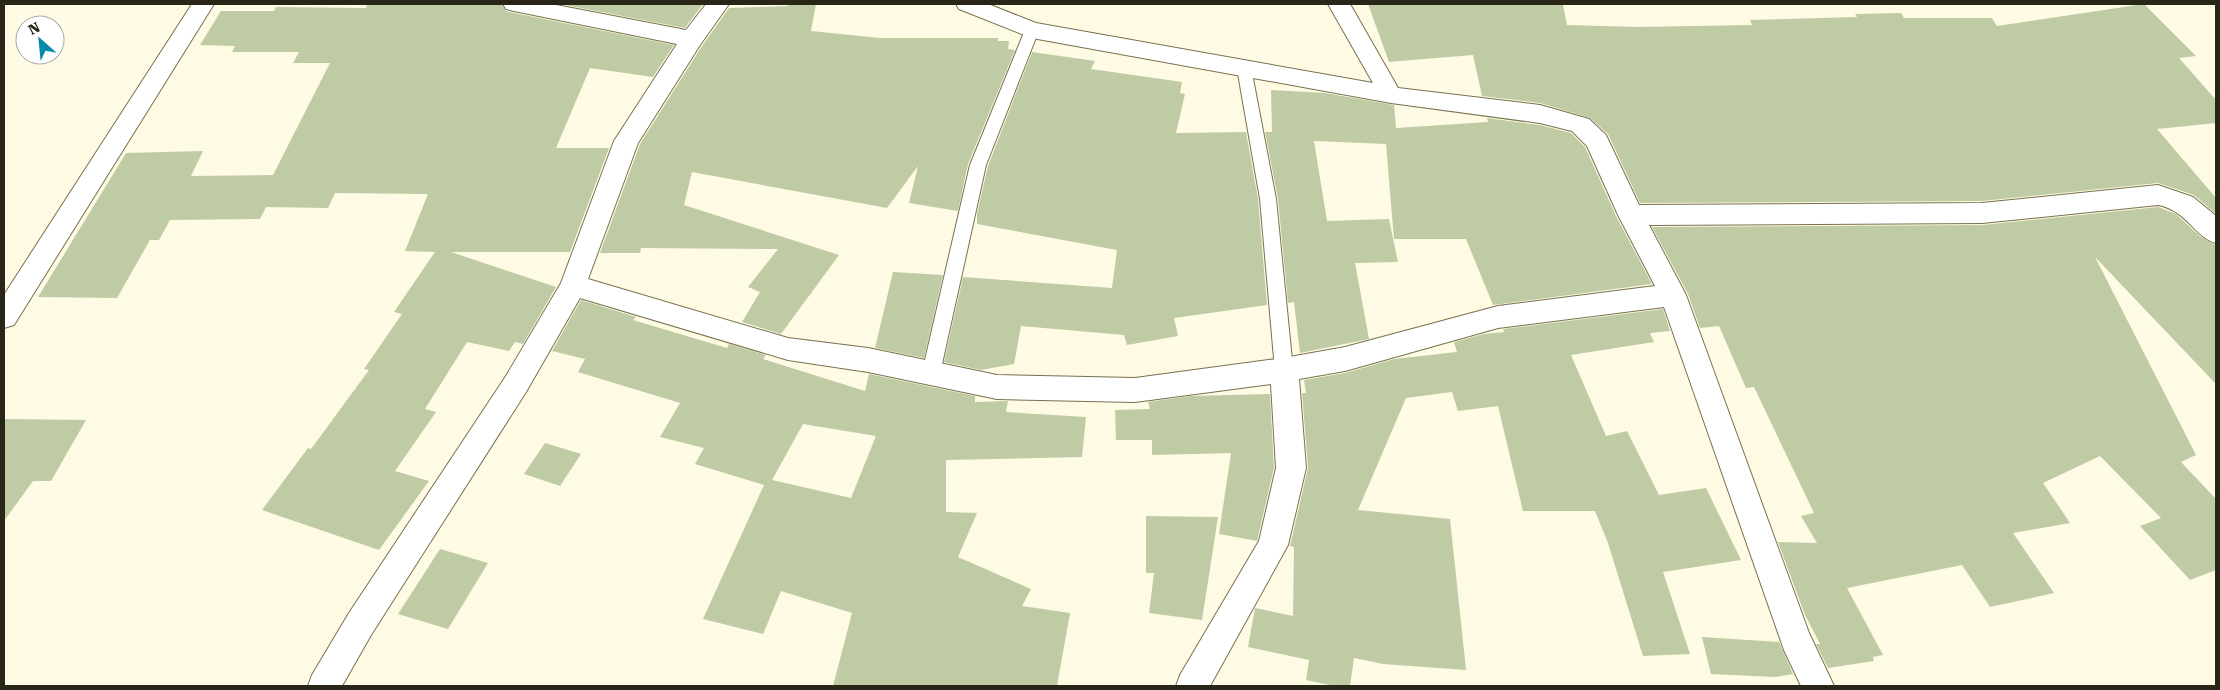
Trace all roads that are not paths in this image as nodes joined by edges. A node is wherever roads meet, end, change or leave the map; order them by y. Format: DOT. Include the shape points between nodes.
graph roads {
  1 [pos="204,4"];
  2 [pos="514,4"];
  3 [pos="718,4"];
  4 [pos="967,4"];
  5 [pos="1339,4"];
  6 [pos="1032,30"];
  7 [pos="692,39"];
  8 [pos="1244,68"];
  9 [pos="1391,95"];
  10 [pos="1631,215"];
  11 [pos="2216,233"];
  12 [pos="573,285"];
  13 [pos="1673,295"];
  14 [pos="4,317"];
  15 [pos="1284,370"];
  16 [pos="931,373"];
  17 [pos="324,686"];
  18 [pos="1192,686"];
  19 [pos="1818,686"];
  1 -- 14 [label="street"];
  2 -- 7 [label="street"];
  3 -- 7 [label="street"];
  4 -- 6 [label="street"];
  5 -- 9 [label="street"];
  6 -- 8 [label="street"];
  6 -- 16 [label="lane" via="978,165"];
  7 -- 12 [label="street" via="626,141"];
  8 -- 9 [label="street"];
  8 -- 15 [label="lane" via="1268,199"];
  9 -- 10 [label="street" via="1521,111 1580,125 1597,141"];
  10 -- 11 [label="street" via="1982,213 2158,195 2174,198 2193,208"];
  10 -- 13 [label="street"];
  12 -- 16 [label="street" via="788,348"];
  12 -- 17 [label="street" via="516,384 360,624"];
  13 -- 15 [label="street" via="1498,317 1345,359"];
  13 -- 19 [label="street" via="1795,639"];
  15 -- 16 [label="street" via="1135,390 997,387"];
  15 -- 18 [label="street" via="1291,468 1273,545"];
}
